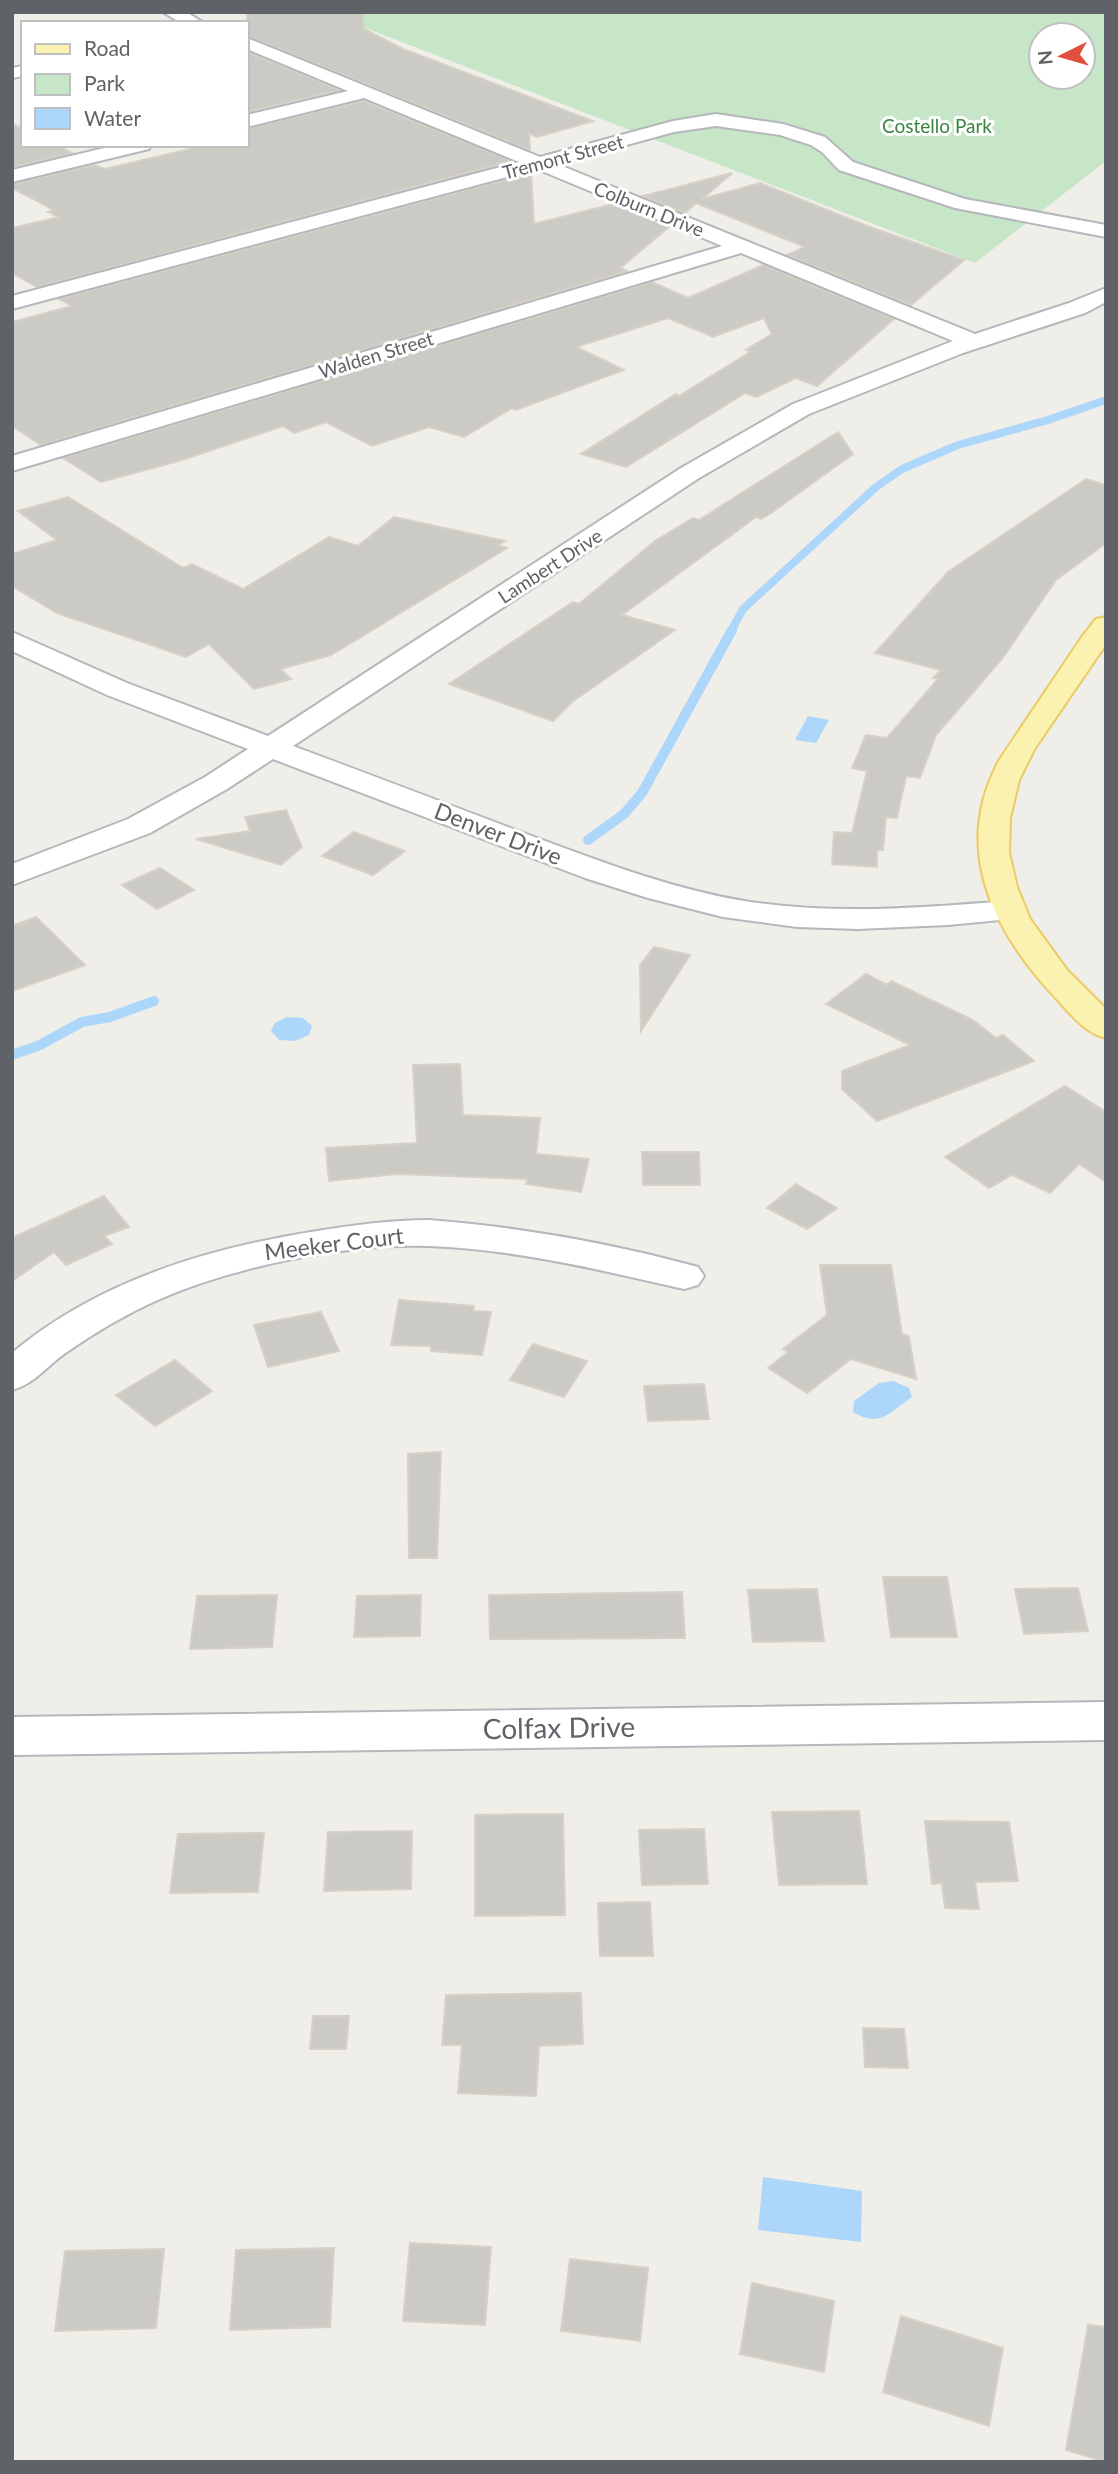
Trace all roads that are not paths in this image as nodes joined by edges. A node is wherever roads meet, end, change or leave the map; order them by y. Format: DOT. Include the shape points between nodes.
graph roads {
  1 [pos="171,12"];
  2 [pos="191,21"];
  3 [pos="248,43"];
  4 [pos="366,92"];
  5 [pos="248,121"];
  6 [pos="134,147"];
  7 [pos="538,163"];
  8 [pos="12,176"];
  9 [pos="1106,231"];
  10 [pos="740,247"];
  11 [pos="1106,294"];
  12 [pos="12,303"];
  13 [pos="974,342"];
  14 [pos="12,464"];
  15 [pos="1106,625"];
  16 [pos="12,640"];
  17 [pos="271,748"];
  18 [pos="12,875"];
  19 [pos="1008,911"];
  20 [pos="1106,1028"];
  21 [pos="684,1276"];
  22 [pos="12,1376"];
  23 [pos="1106,1721"];
  24 [pos="12,1736"];
  1 -- 2 [label="street"];
  3 -- 4 [label="street, Colburn Drive"];
  4 -- 5 [label="street"];
  4 -- 7 [label="street, Colburn Drive"];
  6 -- 8 [label="street"];
  7 -- 9 [label="street, Tremont Street" via="693,122 727,121 802,135 830,148 846,166 962,204"];
  7 -- 10 [label="street, Colburn Drive"];
  7 -- 12 [label="street, Tremont Street"];
  10 -- 13 [label="street, Colburn Drive"];
  10 -- 14 [label="street, Walden Street"];
  11 -- 13 [label="street, Lambert Drive"];
  13 -- 17 [label="street, Lambert Drive" via="839,392 753,435"];
  15 -- 19 [label="main road" via="1018,753 1004,781 995,816 994,854"];
  16 -- 17 [label="street, Denver Drive" via="117,689"];
  17 -- 18 [label="street, Lambert Drive" via="139,826"];
  17 -- 19 [label="street, Denver Drive" via="596,871 721,907 830,919"];
  19 -- 20 [label="main road" via="1028,946 1065,992"];
  21 -- 22 [label="street, Meeker Court" via="568,1250 427,1233 296,1246 190,1272 130,1297 74,1328"];
  23 -- 24 [label="street, Colfax Drive"];
}
